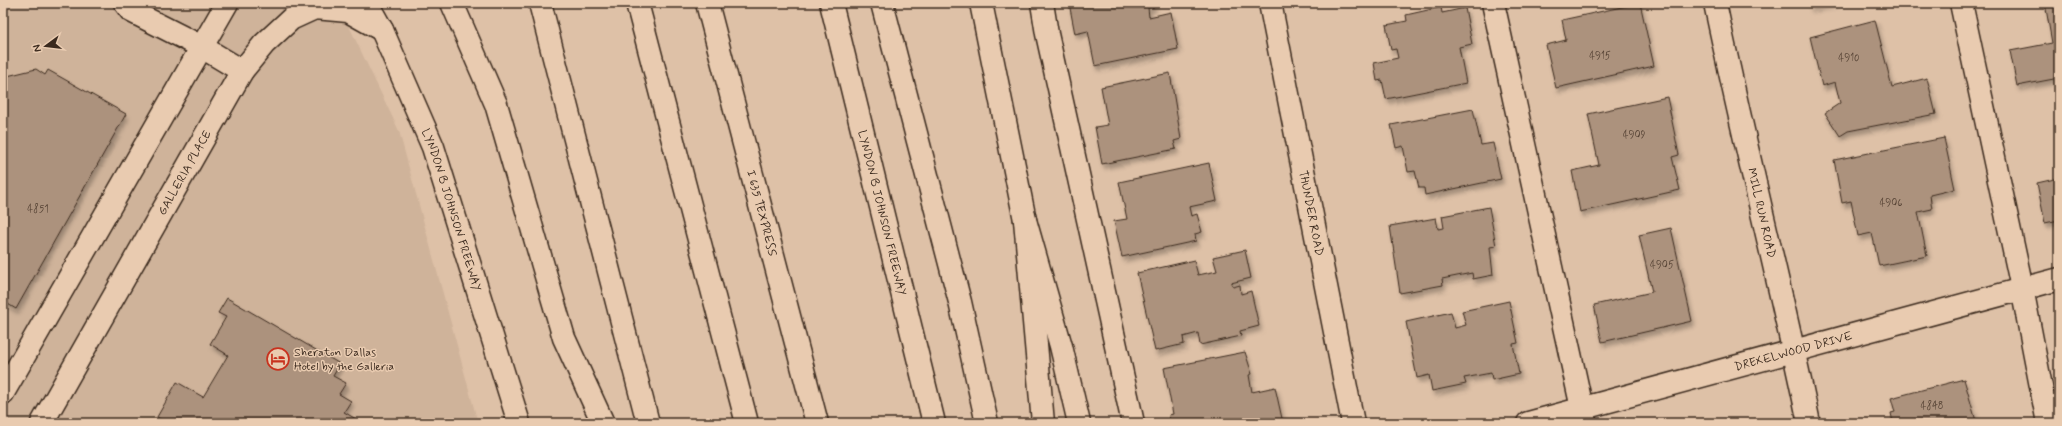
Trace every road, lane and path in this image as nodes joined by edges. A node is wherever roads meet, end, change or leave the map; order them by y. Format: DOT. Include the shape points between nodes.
graph roads {
  1 [pos="125,3"];
  2 [pos="227,3"];
  3 [pos="367,3"];
  4 [pos="452,3"];
  5 [pos="540,3"];
  6 [pos="637,3"];
  7 [pos="707,3"];
  8 [pos="831,3"];
  9 [pos="882,3"];
  10 [pos="981,3"];
  11 [pos="1042,3"];
  12 [pos="1270,3"];
  13 [pos="1493,3"];
  14 [pos="1715,3"];
  15 [pos="1961,3"];
  16 [pos="382,30"];
  17 [pos="202,47"];
  18 [pos="242,71"];
  19 [pos="1025,220"];
  20 [pos="2059,279"];
  21 [pos="2022,288"];
  22 [pos="1794,349"];
  23 [pos="3,393"];
  24 [pos="1584,416"];
  25 [pos="42,423"];
  26 [pos="519,423"];
  27 [pos="602,423"];
  28 [pos="648,423"];
  29 [pos="746,423"];
  30 [pos="817,423"];
  31 [pos="934,423"];
  32 [pos="986,423"];
  33 [pos="1043,423"];
  34 [pos="1079,423"];
  35 [pos="1133,423"];
  36 [pos="1354,423"];
  37 [pos="1528,423"];
  38 [pos="1809,423"];
  39 [pos="2048,423"];
  1 -- 17 [label="main road" via="131,11"];
  2 -- 17 [label="main road"];
  3 -- 16 [label="main road, LYNDON B JOHNSON FREEWAY"];
  4 -- 27 [label="main road" via="496,104 564,338"];
  5 -- 28 [label="main road"];
  6 -- 29 [label="main road"];
  7 -- 30 [label="main road, I 635 TEXPRESS"];
  8 -- 31 [label="main road, LYNDON B JOHNSON FREEWAY"];
  9 -- 32 [label="main road" via="958,295"];
  10 -- 19 [label="main road"];
  11 -- 35 [label="main road"];
  12 -- 36 [label="main road, THUNDER ROAD"];
  13 -- 24 [label="main road"];
  14 -- 22 [label="main road, MILL RUN ROAD" via="1740,122"];
  15 -- 21 [label="main road"];
  16 -- 18 [label="main road, GALLERIA PLACE" via="348,11 315,8 291,19 264,44"];
  16 -- 26 [label="main road, LYNDON B JOHNSON FREEWAY" via="433,147"];
  17 -- 18 [label="main road"];
  17 -- 23 [label="main road"];
  18 -- 25 [label="main road, GALLERIA PLACE"];
  19 -- 33 [label="main road"];
  19 -- 34 [label="main road" via="1062,346"];
  20 -- 21 [label="main road, DREXELWOOD DRIVE"];
  21 -- 22 [label="main road, DREXELWOOD DRIVE"];
  21 -- 39 [label="main road"];
  22 -- 24 [label="main road, DREXELWOOD DRIVE"];
  22 -- 38 [label="main road, MILL RUN ROAD"];
  24 -- 37 [label="main road, DREXELWOOD DRIVE"];
}
